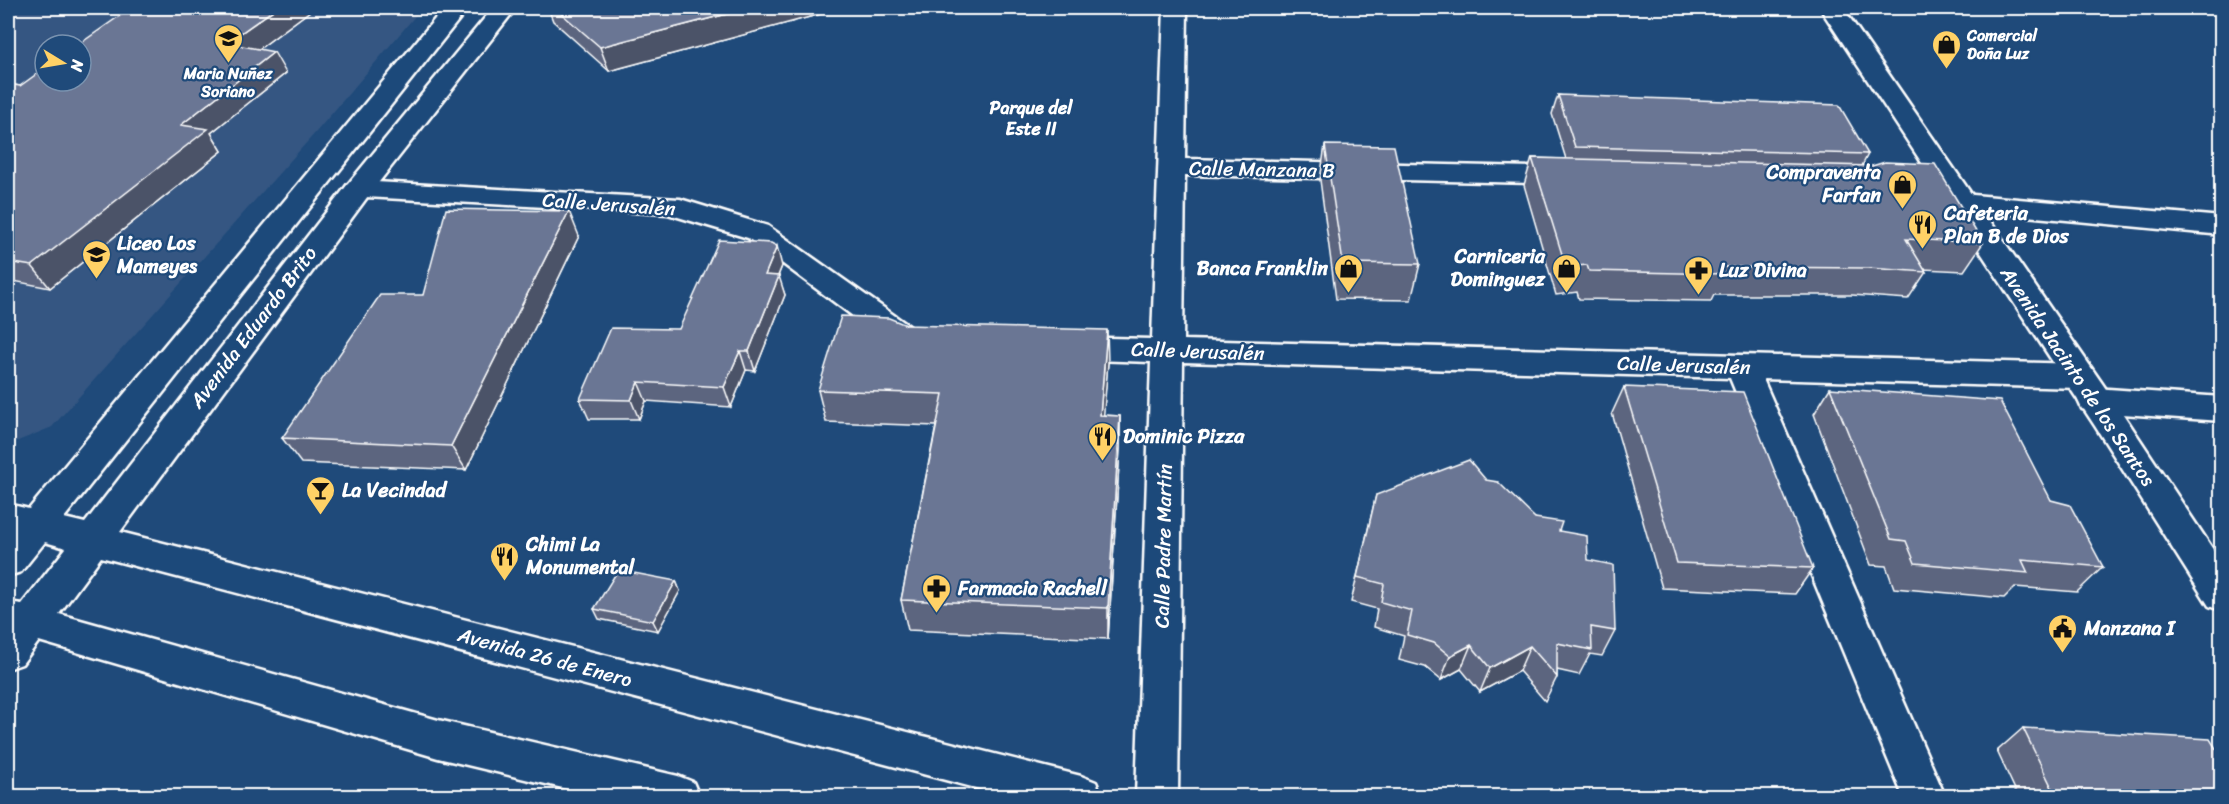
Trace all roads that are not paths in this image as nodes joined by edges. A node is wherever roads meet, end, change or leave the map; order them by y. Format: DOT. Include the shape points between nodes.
graph roads {
  1 [pos="456,8"];
  2 [pos="505,8"];
  3 [pos="1175,8"];
  4 [pos="1832,8"];
  5 [pos="1172,167"];
  6 [pos="1597,177"];
  7 [pos="358,190"];
  8 [pos="1962,203"];
  9 [pos="2222,226"];
  10 [pos="936,345"];
  11 [pos="1040,347"];
  12 [pos="1167,350"];
  13 [pos="1742,367"];
  14 [pos="2087,388"];
  15 [pos="2222,409"];
  16 [pos="22,522"];
  17 [pos="93,539"];
  18 [pos="8,561"];
  19 [pos="2222,595"];
  20 [pos="15,630"];
  21 [pos="678,796"];
  22 [pos="1081,796"];
  23 [pos="1157,796"];
  24 [pos="1924,796"];
  1 -- 16 [label="street, Avenida Eduardo Brito"];
  2 -- 7 [label="street, Avenida Eduardo Brito"];
  3 -- 5 [label="street, Calle Padre Martín"];
  4 -- 8 [label="street, Avenida Jacinto de los Santos"];
  5 -- 6 [label="street, Calle Manzana B"];
  5 -- 12 [label="street, Calle Padre Martín"];
  7 -- 10 [label="street, Calle Jerusalén" via="670,205 758,232 912,344"];
  7 -- 17 [label="street, Avenida Eduardo Brito"];
  8 -- 9 [label="street"];
  8 -- 14 [label="street, Avenida Jacinto de los Santos"];
  11 -- 12 [label="street, Calle Jerusalén"];
  12 -- 13 [label="street, Calle Jerusalén"];
  12 -- 23 [label="street, Calle Padre Martín"];
  13 -- 14 [label="street, Calle Jerusalén"];
  13 -- 24 [label="street"];
  14 -- 15 [label="street, Calle Jerusalén"];
  14 -- 19 [label="street, Avenida Jacinto de los Santos"];
  16 -- 17 [label="street, Avenida 26 de Enero"];
  16 -- 18 [label="street, Avenida Eduardo Brito"];
  17 -- 20 [label="street, Avenida Eduardo Brito"];
  17 -- 22 [label="street, Avenida 26 de Enero"];
  20 -- 21 [label="street"];
}
